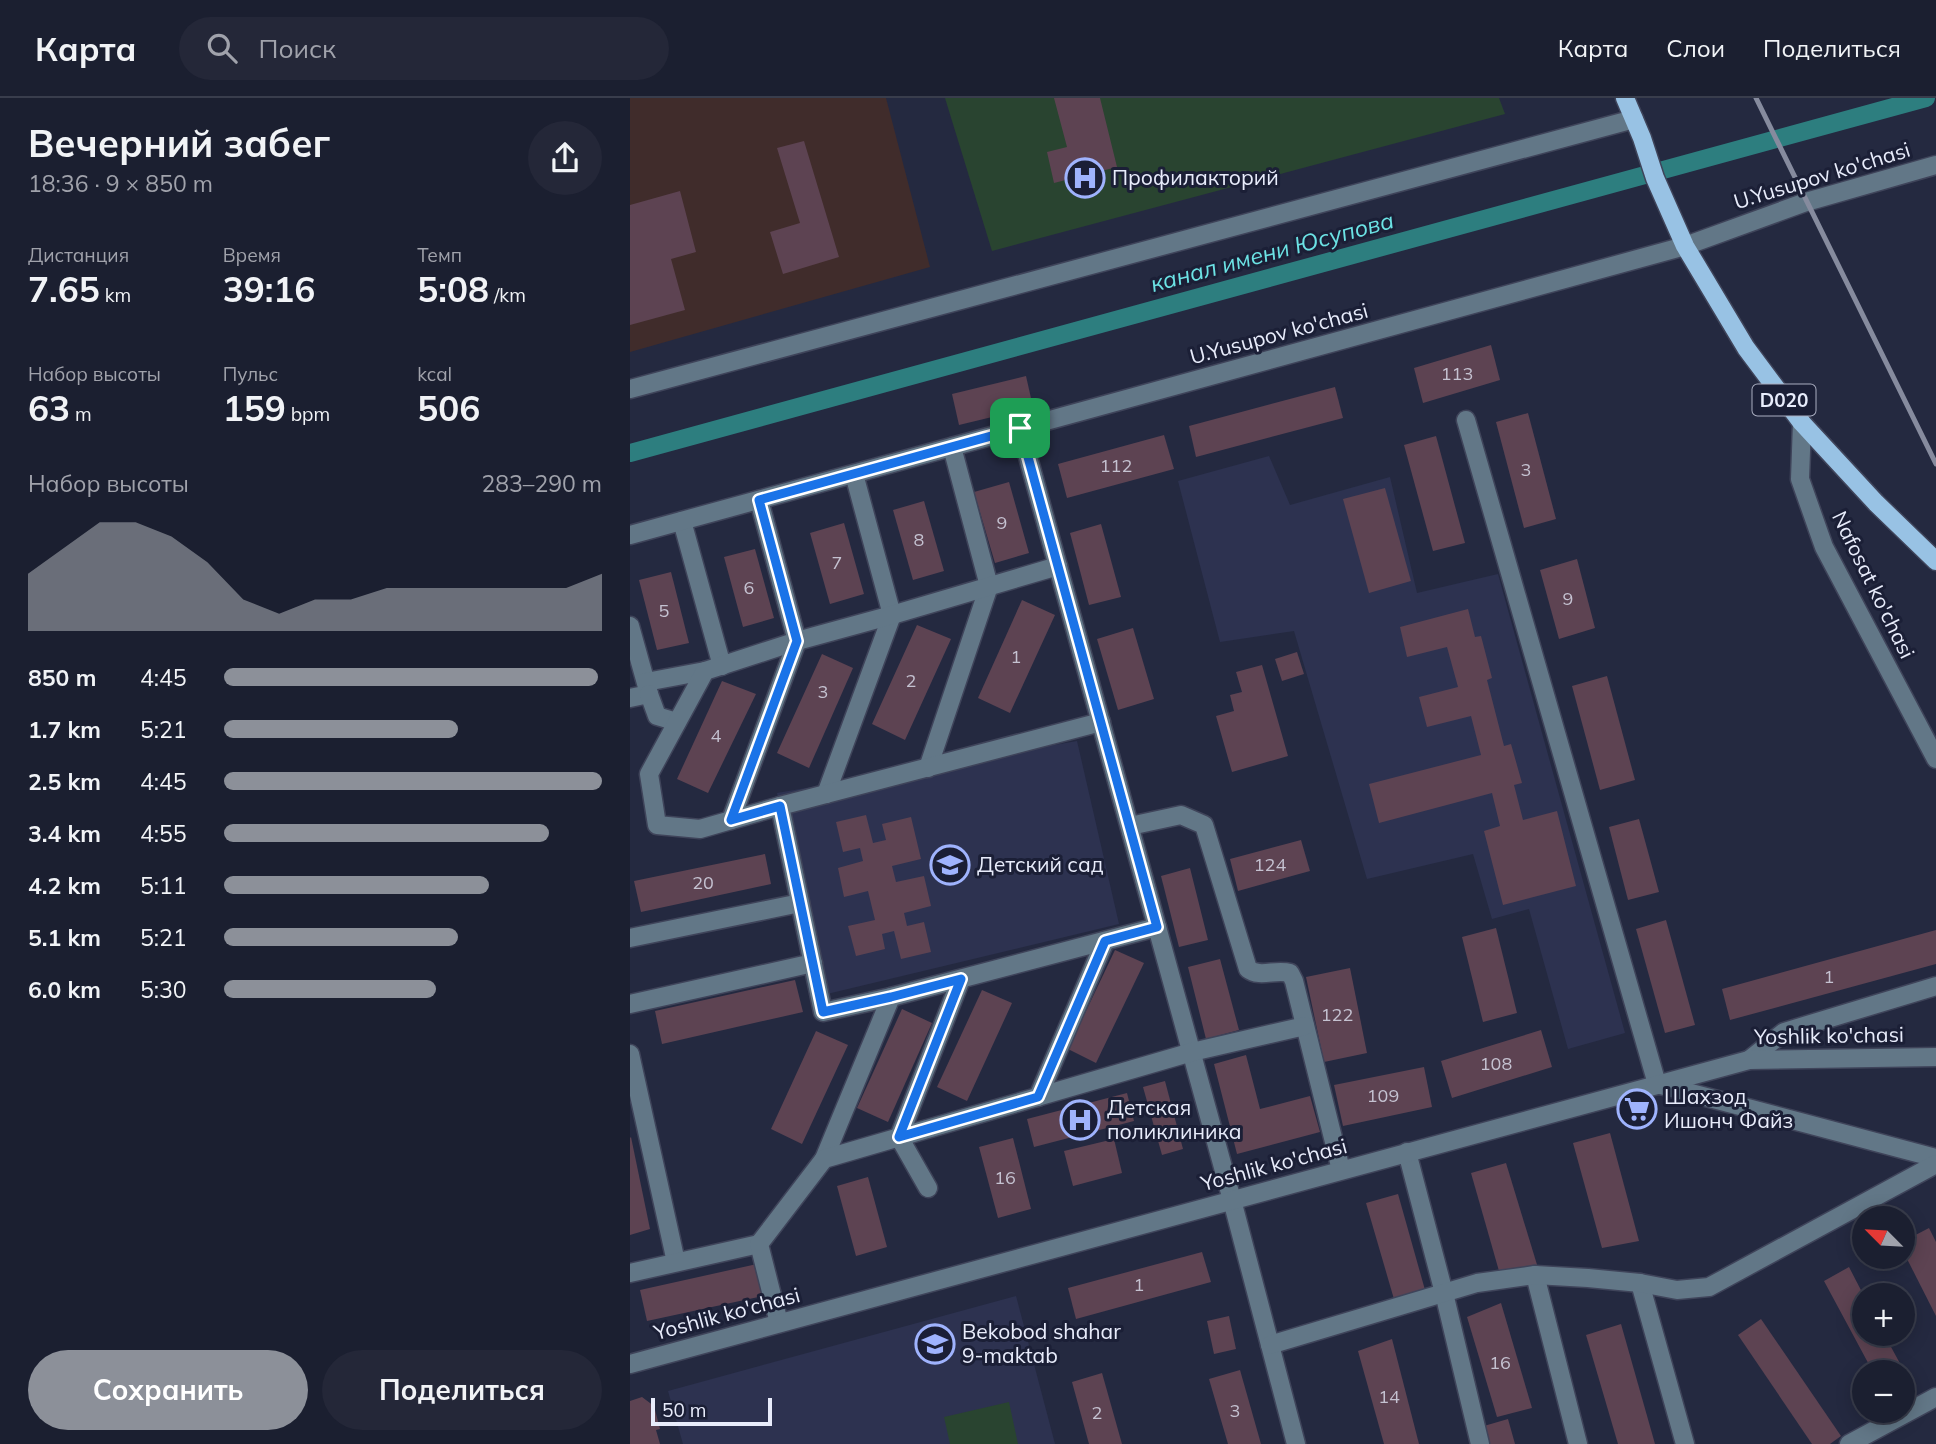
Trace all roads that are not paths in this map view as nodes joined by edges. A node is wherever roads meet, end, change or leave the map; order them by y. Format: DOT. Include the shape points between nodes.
graph roads {
  1 [pos="1625,98"];
  2 [pos="1634,119"];
  3 [pos="1936,165"];
  4 [pos="1685,246"];
  5 [pos="630,389"];
  6 [pos="1466,420"];
  7 [pos="1802,424"];
  8 [pos="1020,428"];
  9 [pos="952,447"];
  10 [pos="854,474"];
  11 [pos="759,500"];
  12 [pos="682,521"];
  13 [pos="630,535"];
  14 [pos="1936,561"];
  15 [pos="1058,566"];
  16 [pos="989,586"];
  17 [pos="892,615"];
  18 [pos="630,626"];
  19 [pos="797,641"];
  20 [pos="714,668"];
  21 [pos="648,688"];
  22 [pos="630,698"];
  23 [pos="677,722"];
  24 [pos="1101,722"];
  25 [pos="1936,759"];
  26 [pos="928,768"];
  27 [pos="826,794"];
  28 [pos="780,806"];
  29 [pos="731,820"];
  30 [pos="1130,826"];
  31 [pos="800,903"];
  32 [pos="1157,927"];
  33 [pos="630,938"];
  34 [pos="1105,941"];
  35 [pos="813,963"];
  36 [pos="961,979"];
  37 [pos="1936,986"];
  38 [pos="891,997"];
  39 [pos="630,1004"];
  40 [pos="1305,1026"];
  41 [pos="1192,1052"];
  42 [pos="630,1054"];
  43 [pos="1936,1056"];
  44 [pos="1749,1060"];
  45 [pos="1657,1084"];
  46 [pos="1038,1097"];
  47 [pos="899,1137"];
  48 [pos="1406,1152"];
  49 [pos="1936,1158"];
  50 [pos="824,1159"];
  51 [pos="1936,1164"];
  52 [pos="1341,1170"];
  53 [pos="928,1188"];
  54 [pos="1232,1200"];
  55 [pos="759,1244"];
  56 [pos="676,1262"];
  57 [pos="630,1273"];
  58 [pos="1535,1276"];
  59 [pos="1640,1283"];
  60 [pos="1444,1293"];
  61 [pos="779,1323"];
  62 [pos="1270,1345"];
  63 [pos="630,1364"];
  64 [pos="1936,1397"];
  65 [pos="1296,1444"];
  66 [pos="1480,1444"];
  67 [pos="1578,1444"];
  68 [pos="1685,1444"];
  69 [pos="1849,1444"];
  1 -- 2 [label="main road, D020"];
  2 -- 4 [label="main road, D020"];
  2 -- 5 [label="street"];
  3 -- 4 [label="street, U.Yusupov ko'chasi" via="1806,202"];
  4 -- 7 [label="main road, D020" via="1746,348"];
  4 -- 8 [label="street, U.Yusupov ko'chasi"];
  6 -- 45 [label="street"];
  7 -- 14 [label="main road, D020"];
  7 -- 25 [label="street, Nafosat ko'chasi" via="1800,479 1825,547"];
  8 -- 9 [label="street, U.Yusupov ko'chasi"];
  8 -- 15 [label="street"];
  9 -- 10 [label="street, U.Yusupov ko'chasi"];
  9 -- 16 [label="street"];
  10 -- 11 [label="street, U.Yusupov ko'chasi"];
  10 -- 17 [label="street"];
  11 -- 12 [label="street, U.Yusupov ko'chasi"];
  11 -- 19 [label="street"];
  12 -- 13 [label="street, U.Yusupov ko'chasi"];
  12 -- 20 [label="street"];
  15 -- 16 [label="street"];
  15 -- 24 [label="street"];
  16 -- 17 [label="street"];
  16 -- 26 [label="street"];
  17 -- 19 [label="street"];
  17 -- 27 [label="street"];
  18 -- 21 [label="street"];
  19 -- 20 [label="street"];
  19 -- 29 [label="street"];
  20 -- 21 [label="street"];
  20 -- 23 [label="street"];
  21 -- 22 [label="street"];
  21 -- 23 [label="street" via="656,716"];
  23 -- 29 [label="street" via="649,774 657,825 700,830"];
  24 -- 26 [label="street"];
  24 -- 30 [label="street"];
  26 -- 27 [label="street"];
  27 -- 28 [label="street"];
  28 -- 29 [label="street"];
  28 -- 31 [label="street"];
  30 -- 32 [label="street"];
  30 -- 40 [label="street" via="1181,815 1204,825 1248,969 1290,973"];
  31 -- 33 [label="street"];
  31 -- 35 [label="street"];
  32 -- 34 [label="street"];
  32 -- 41 [label="street"];
  34 -- 36 [label="street"];
  34 -- 46 [label="street"];
  35 -- 38 [label="street" via="823,1012"];
  35 -- 39 [label="street"];
  36 -- 38 [label="street"];
  36 -- 47 [label="street"];
  37 -- 44 [label="street" via="1784,1032"];
  38 -- 50 [label="street"];
  40 -- 41 [label="street"];
  40 -- 52 [label="street"];
  41 -- 46 [label="street"];
  41 -- 54 [label="street"];
  42 -- 56 [label="street"];
  43 -- 44 [label="street, Yoshlik ko'chasi"];
  44 -- 45 [label="street, Yoshlik ko'chasi"];
  45 -- 48 [label="street, Yoshlik ko'chasi"];
  45 -- 49 [label="street"];
  46 -- 47 [label="street"];
  47 -- 50 [label="street"];
  47 -- 53 [label="street"];
  48 -- 52 [label="street, Yoshlik ko'chasi"];
  48 -- 60 [label="street"];
  50 -- 55 [label="street"];
  51 -- 59 [label="street" via="1709,1287 1677,1290"];
  52 -- 54 [label="street, Yoshlik ko'chasi"];
  54 -- 61 [label="street, Yoshlik ko'chasi"];
  54 -- 62 [label="street"];
  55 -- 56 [label="street"];
  55 -- 61 [label="street"];
  56 -- 57 [label="street"];
  58 -- 59 [label="street"];
  58 -- 60 [label="street" via="1477,1283"];
  58 -- 67 [label="street"];
  59 -- 68 [label="street"];
  60 -- 62 [label="street"];
  60 -- 66 [label="street"];
  61 -- 63 [label="street, Yoshlik ko'chasi"];
  62 -- 65 [label="street"];
  64 -- 69 [label="street"];
}
